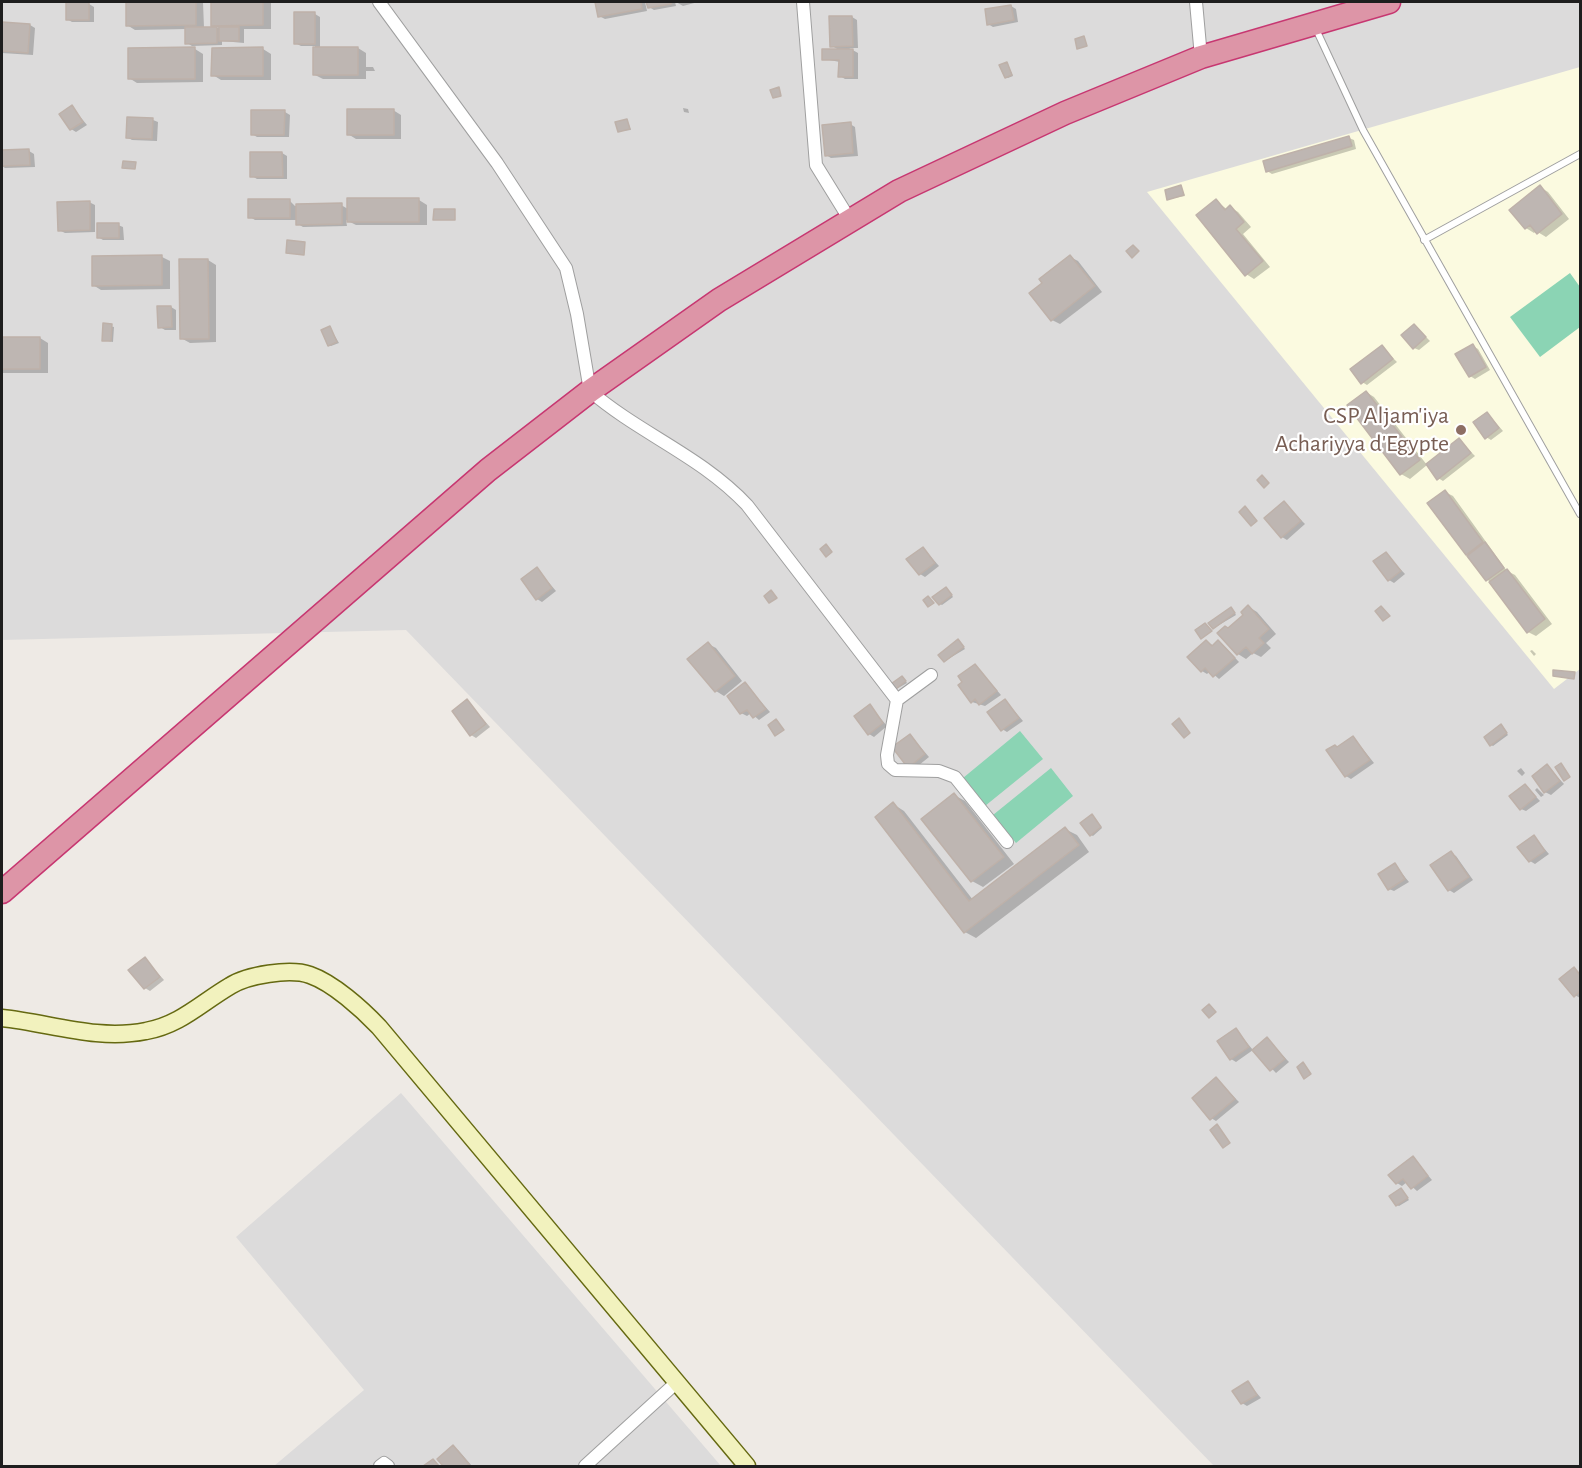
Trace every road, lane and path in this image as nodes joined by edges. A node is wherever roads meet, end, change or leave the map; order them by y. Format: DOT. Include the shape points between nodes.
graph roads {
  1 [pos="379,2"];
  2 [pos="803,2"];
  3 [pos="1196,2"];
  4 [pos="1389,2"];
  5 [pos="1313,24"];
  6 [pos="1202,57"];
  7 [pos="1581,154"];
  8 [pos="850,220"];
  9 [pos="1424,240"];
  10 [pos="590,391"];
  11 [pos="1581,514"];
  12 [pos="931,675"];
  13 [pos="897,700"];
  14 [pos="1007,842"];
  15 [pos="2,892"];
  16 [pos="2,1018"];
  17 [pos="676,1382"];
  18 [pos="380,1467"];
  19 [pos="388,1467"];
  20 [pos="585,1467"];
  21 [pos="747,1467"];
  1 -- 10 [label="street" via="497,163 566,268"];
  2 -- 8 [label="street" via="816,165"];
  3 -- 6 [label="street"];
  4 -- 5 [label="highway"];
  5 -- 6 [label="highway"];
  5 -- 9 [label="lane" via="1363,130"];
  6 -- 8 [label="highway" via="991,146"];
  7 -- 9 [label="lane"];
  8 -- 10 [label="highway" via="719,300"];
  9 -- 11 [label="lane"];
  10 -- 13 [label="street" via="620,417 724,481 747,505"];
  10 -- 15 [label="highway" via="381,560"];
  12 -- 13 [label="street"];
  13 -- 14 [label="street" via="886,755 888,764 895,770 939,771 955,777"];
  16 -- 17 [label="street" via="94,1034 147,1031 187,1016 239,980 280,973 309,975 362,1009 379,1027"];
  17 -- 20 [label="street"];
  17 -- 21 [label="street"];
  18 -- 19 [label="street" via="384,1463"];
}
